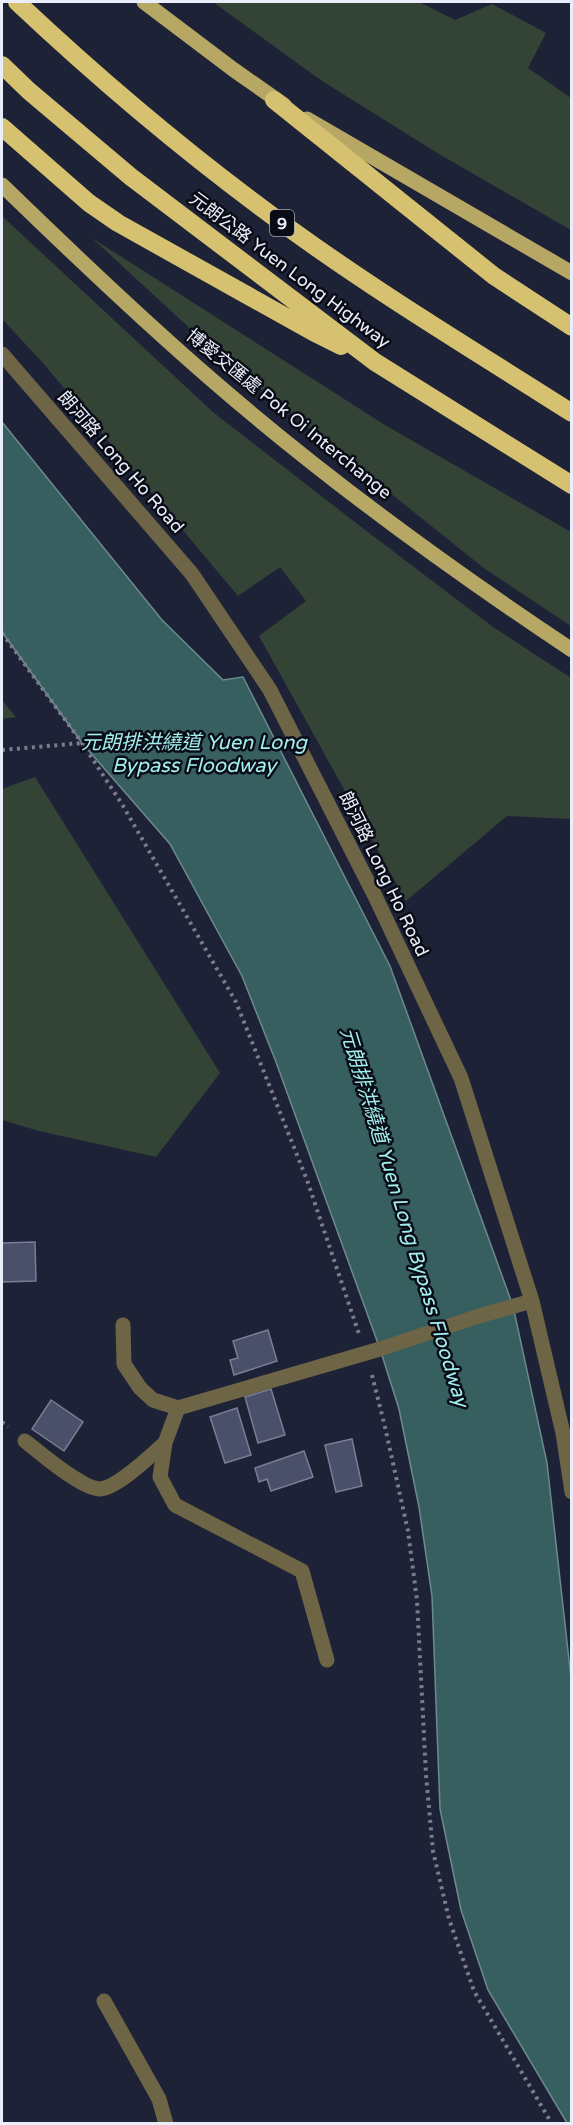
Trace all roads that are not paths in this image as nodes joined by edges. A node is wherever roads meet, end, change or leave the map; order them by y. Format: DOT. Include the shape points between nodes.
graph roads {
  1 [pos="17,2"];
  2 [pos="144,2"];
  3 [pos="2,64"];
  4 [pos="274,100"];
  5 [pos="2,127"];
  6 [pos="2,185"];
  7 [pos="572,273"];
  8 [pos="572,327"];
  9 [pos="2,354"];
  10 [pos="375,362"];
  11 [pos="572,413"];
  12 [pos="572,484"];
  13 [pos="572,650"];
  14 [pos="532,1301"];
  15 [pos="123,1325"];
  16 [pos="178,1408"];
  17 [pos="25,1441"];
  18 [pos="165,1443"];
  19 [pos="572,1492"];
  20 [pos="327,1660"];
  21 [pos="104,2001"];
  22 [pos="166,2124"];
  1 -- 11 [label="highway, 元朗公路 Yuen Long Highway / 9" via="63,46 226,181 372,285"];
  2 -- 4 [label="main road"];
  3 -- 10 [label="highway, 元朗公路 Yuen Long Highway" via="131,177"];
  4 -- 7 [label="main road"];
  4 -- 8 [label="highway" via="494,276"];
  5 -- 10 [label="highway" via="89,203 118,223 313,332"];
  6 -- 13 [label="main road, 博愛交匯處 Pok Oi Interchange" via="212,380 374,509 488,594"];
  9 -- 14 [label="street, 朗河路 Long Ho Road" via="192,574 270,690 375,896 461,1078"];
  10 -- 12 [label="highway, 元朗公路 Yuen Long Highway"];
  14 -- 16 [label="street"];
  14 -- 19 [label="street, 朗河路 Long Ho Road" via="563,1433"];
  15 -- 16 [label="street" via="123,1364 153,1400"];
  16 -- 18 [label="street"];
  17 -- 18 [label="street" via="81,1484 100,1489 115,1483"];
  18 -- 20 [label="street" via="160,1477 175,1505 302,1571"];
  21 -- 22 [label="street" via="159,2099"];
}
